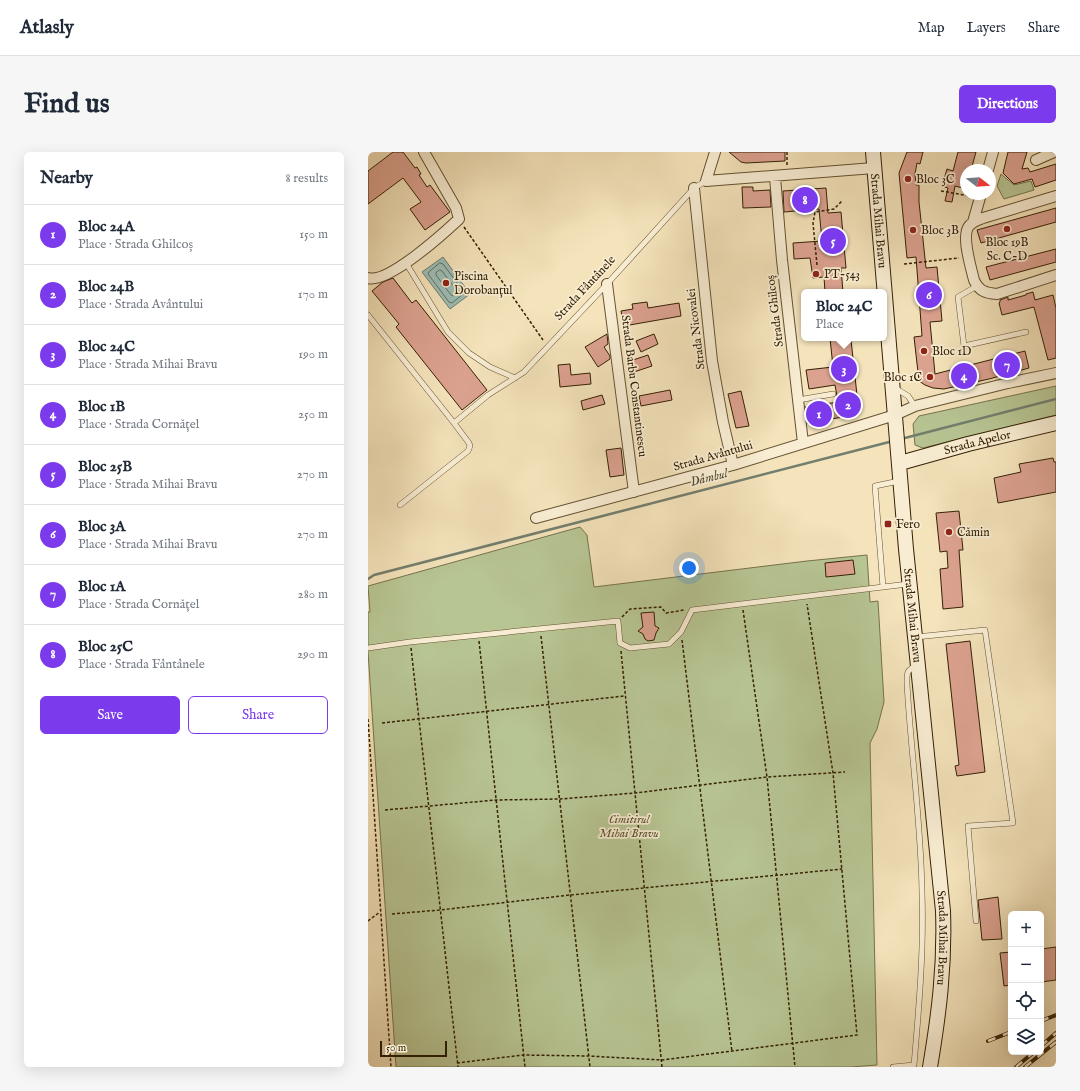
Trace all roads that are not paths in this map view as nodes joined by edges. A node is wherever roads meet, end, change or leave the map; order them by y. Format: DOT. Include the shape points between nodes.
graph roads {
  1 [pos="424,152"];
  2 [pos="715,152"];
  3 [pos="993,152"];
  4 [pos="1054,152"];
  5 [pos="874,159"];
  6 [pos="1036,160"];
  7 [pos="990,164"];
  8 [pos="775,177"];
  9 [pos="706,181"];
  10 [pos="694,188"];
  11 [pos="1056,196"];
  12 [pos="980,200"];
  13 [pos="973,222"];
  14 [pos="406,263"];
  15 [pos="1056,276"];
  16 [pos="368,278"];
  17 [pos="607,284"];
  18 [pos="977,286"];
  19 [pos="884,289"];
  20 [pos="368,315"];
  21 [pos="887,324"];
  22 [pos="1026,332"];
  23 [pos="1056,373"];
  24 [pos="515,378"];
  25 [pos="892,387"];
  26 [pos="833,394"];
  27 [pos="798,400"];
  28 [pos="915,406"];
  29 [pos="895,420"];
  30 [pos="1056,423"];
  31 [pos="454,424"];
  32 [pos="803,443"];
  33 [pos="900,463"];
  34 [pos="733,465"];
  35 [pos="901,481"];
  36 [pos="634,492"];
  37 [pos="400,505"];
  38 [pos="536,518"];
  39 [pos="909,584"];
  40 [pos="883,587"];
  41 [pos="915,638"];
  42 [pos="368,648"];
  43 [pos="918,664"];
  44 [pos="976,921"];
  45 [pos="914,1066"];
  46 [pos="893,1067"];
  47 [pos="930,1067"];
  1 -- 14 [label="street" via="456,208 459,219"];
  2 -- 9 [label="street"];
  3 -- 7 [label="street"];
  4 -- 6 [label="street"];
  5 -- 8 [label="street, Strada Fântânele"];
  5 -- 19 [label="main road, Strada Mihai Bravu"];
  8 -- 9 [label="street, Strada Fântânele"];
  8 -- 27 [label="street, Strada Ghilcoș"];
  9 -- 10 [label="lane, Strada Fântânele"];
  10 -- 17 [label="lane, Strada Fântânele"];
  10 -- 34 [label="street, Strada Nicovalei" via="712,361"];
  11 -- 13 [label="street"];
  12 -- 13 [label="street"];
  13 -- 18 [label="street" via="968,227 966,236"];
  14 -- 16 [label="street" via="383,276"];
  14 -- 24 [label="lane" via="448,332 469,353 490,367"];
  15 -- 18 [label="street" via="997,294 989,294"];
  17 -- 24 [label="lane, Strada Fântânele" via="524,372"];
  17 -- 36 [label="street, Strada Barbu Constantinescu"];
  18 -- 22 [label="lane" via="958,297 964,346"];
  20 -- 31 [label="lane"];
  21 -- 25 [label="main road, Strada Mihai Bravu"];
  23 -- 28 [label="street, Strada Avântului"];
  24 -- 31 [label="lane, Strada Fântânele" via="488,395"];
  25 -- 28 [label="lane" via="908,396"];
  25 -- 29 [label="main road, Strada Mihai Bravu"];
  26 -- 27 [label="lane"];
  27 -- 32 [label="street, Strada Ghilcoș"];
  28 -- 29 [label="street, Strada Avântului"];
  29 -- 32 [label="street, Strada Avântului"];
  29 -- 33 [label="main road, Strada Mihai Bravu"];
  30 -- 33 [label="main road, Strada Apelor"];
  31 -- 37 [label="lane" via="469,443 468,450"];
  32 -- 34 [label="street, Strada Avântului"];
  33 -- 35 [label="main road, Strada Mihai Bravu"];
  34 -- 36 [label="street, Strada Avântului"];
  35 -- 39 [label="main road, Strada Mihai Bravu"];
  35 -- 40 [label="lane" via="875,486"];
  36 -- 38 [label="street, Strada Avântului"];
  39 -- 40 [label="lane"];
  39 -- 41 [label="main road, Strada Mihai Bravu"];
  40 -- 42 [label="lane" via="692,610 681,632 669,644 630,648 620,643 618,621"];
  41 -- 43 [label="main road, Strada Mihai Bravu"];
  41 -- 44 [label="lane" via="985,630 1013,823 968,826"];
  43 -- 45 [label="lane" via="908,670 907,674 922,893 921,990"];
  43 -- 47 [label="main road, Strada Mihai Bravu" via="944,935 943,972"];
  45 -- 46 [label="lane"];
}
